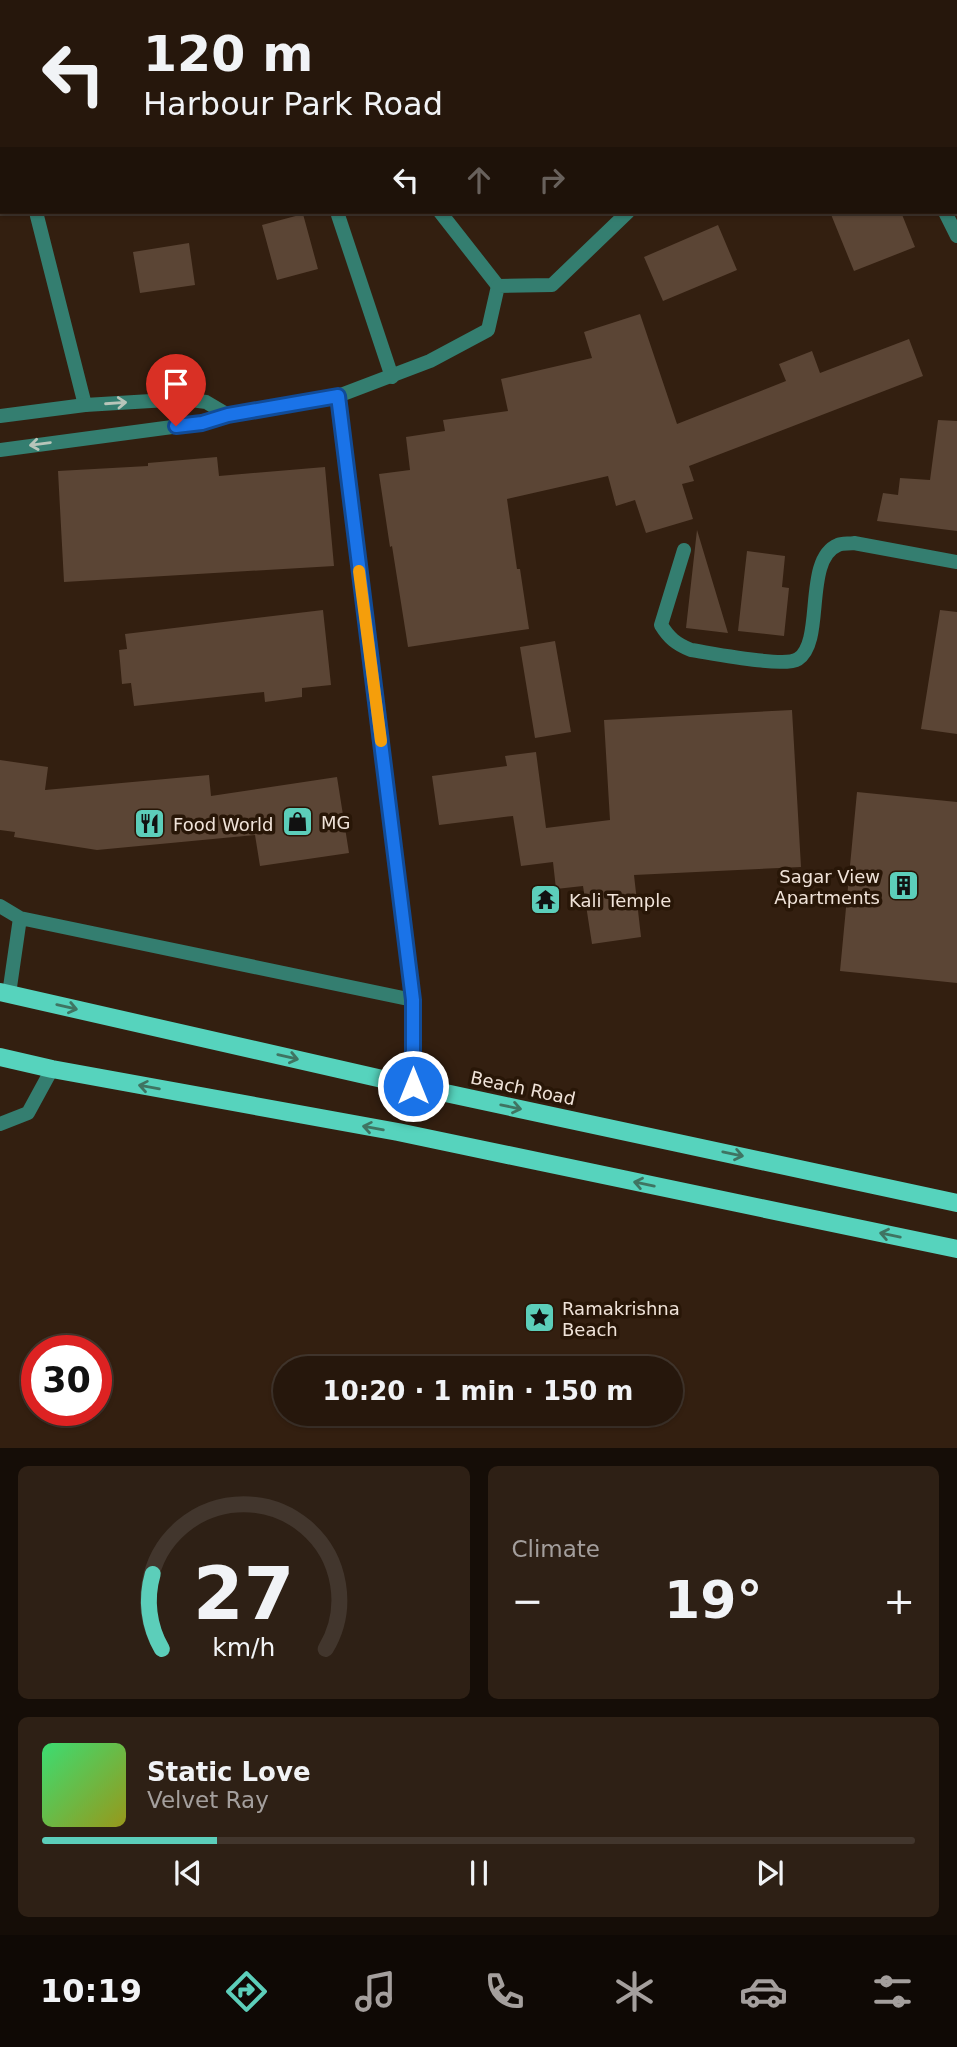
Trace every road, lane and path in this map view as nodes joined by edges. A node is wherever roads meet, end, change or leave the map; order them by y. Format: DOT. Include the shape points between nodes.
graph roads {
  1 [pos="37,214"];
  2 [pos="442,214"];
  3 [pos="626,214"];
  4 [pos="946,214"];
  5 [pos="338,215"];
  6 [pos="957,236"];
  7 [pos="498,286"];
  8 [pos="392,377"];
  9 [pos="338,396"];
  10 [pos="85,405"];
  11 [pos="228,415"];
  12 [pos="0,416"];
  13 [pos="0,450"];
  14 [pos="684,550"];
  15 [pos="957,562"];
  16 [pos="0,906"];
  17 [pos="20,918"];
  18 [pos="4,993"];
  19 [pos="413,1000"];
  20 [pos="0,1057"];
  21 [pos="52,1069"];
  22 [pos="413,1086"];
  23 [pos="0,1124"];
  24 [pos="957,1203"];
  25 [pos="957,1249"];
  1 -- 10 [label="street"];
  2 -- 7 [label="street"];
  3 -- 7 [label="street" via="552,285"];
  4 -- 6 [label="street"];
  5 -- 8 [label="street"];
  7 -- 8 [label="street" via="488,330"];
  8 -- 9 [label="street"];
  9 -- 11 [label="street"];
  9 -- 19 [label="street"];
  10 -- 11 [label="street, one-way" via="184,399 206,402"];
  10 -- 12 [label="street"];
  11 -- 13 [label="street, one-way" via="202,423"];
  14 -- 15 [label="street" via="661,625 668,636 691,650 780,663 798,660 807,649 820,567 837,545 854,543"];
  16 -- 17 [label="street"];
  17 -- 18 [label="street"];
  17 -- 19 [label="street"];
  18 -- 22 [label="main road, Beach Road, one-way"];
  19 -- 22 [label="street"];
  20 -- 21 [label="main road"];
  21 -- 23 [label="street" via="28,1113"];
  25 -- 21 [label="main road, one-way" via="398,1132"];
  22 -- 24 [label="main road, Beach Road, one-way"];
}
